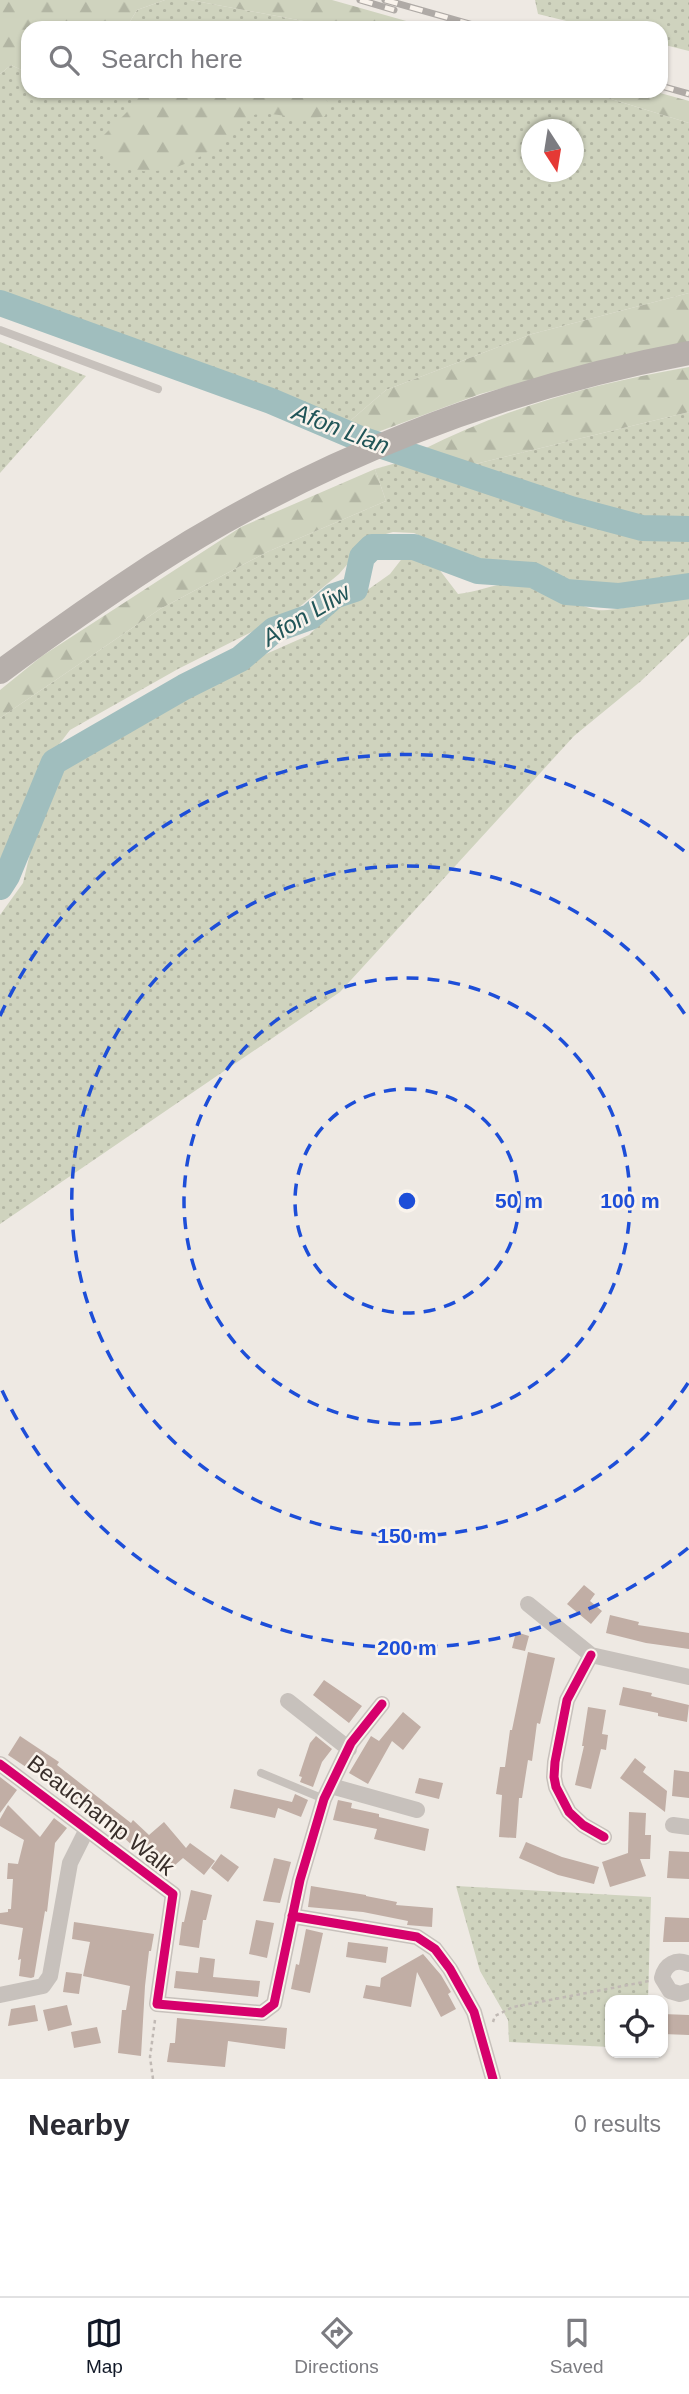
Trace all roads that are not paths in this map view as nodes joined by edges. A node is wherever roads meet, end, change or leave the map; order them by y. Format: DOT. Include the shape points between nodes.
graph roads {
  1 [pos="0,330"];
  2 [pos="689,353"];
  3 [pos="158,389"];
  4 [pos="0,672"];
  5 [pos="528,1604"];
  6 [pos="591,1655"];
  7 [pos="689,1677"];
  8 [pos="288,1701"];
  9 [pos="382,1704"];
  10 [pos="349,1749"];
  11 [pos="0,1764"];
  12 [pos="261,1773"];
  13 [pos="328,1792"];
  14 [pos="417,1810"];
  15 [pos="86,1830"];
  16 [pos="604,1838"];
  17 [pos="292,1916"];
  18 [pos="689,1964"];
  19 [pos="689,1991"];
  20 [pos="0,1996"];
  21 [pos="493,2079"];
  1 -- 3 [label="lane"];
  2 -- 4 [label="main road" via="563,382 458,416 330,469 154,564"];
  5 -- 6 [label="street"];
  6 -- 7 [label="street"];
  6 -- 16 [label="street" via="567,1700 554,1777 569,1812"];
  8 -- 10 [label="street"];
  9 -- 10 [label="street"];
  10 -- 13 [label="street"];
  11 -- 15 [label="street, Beauchamp Walk"];
  12 -- 13 [label="lane"];
  13 -- 14 [label="street"];
  13 -- 17 [label="street"];
  15 -- 17 [label="street, Beauchamp Walk" via="173,1894 157,2004 262,2012 274,2004"];
  15 -- 20 [label="street, Beauchamp Walk" via="70,1863 50,1976 43,1986"];
  17 -- 21 [label="street" via="417,1937 435,1949 474,2012"];
  18 -- 19 [label="street" via="671,1963 663,1972 670,1992"];
}
